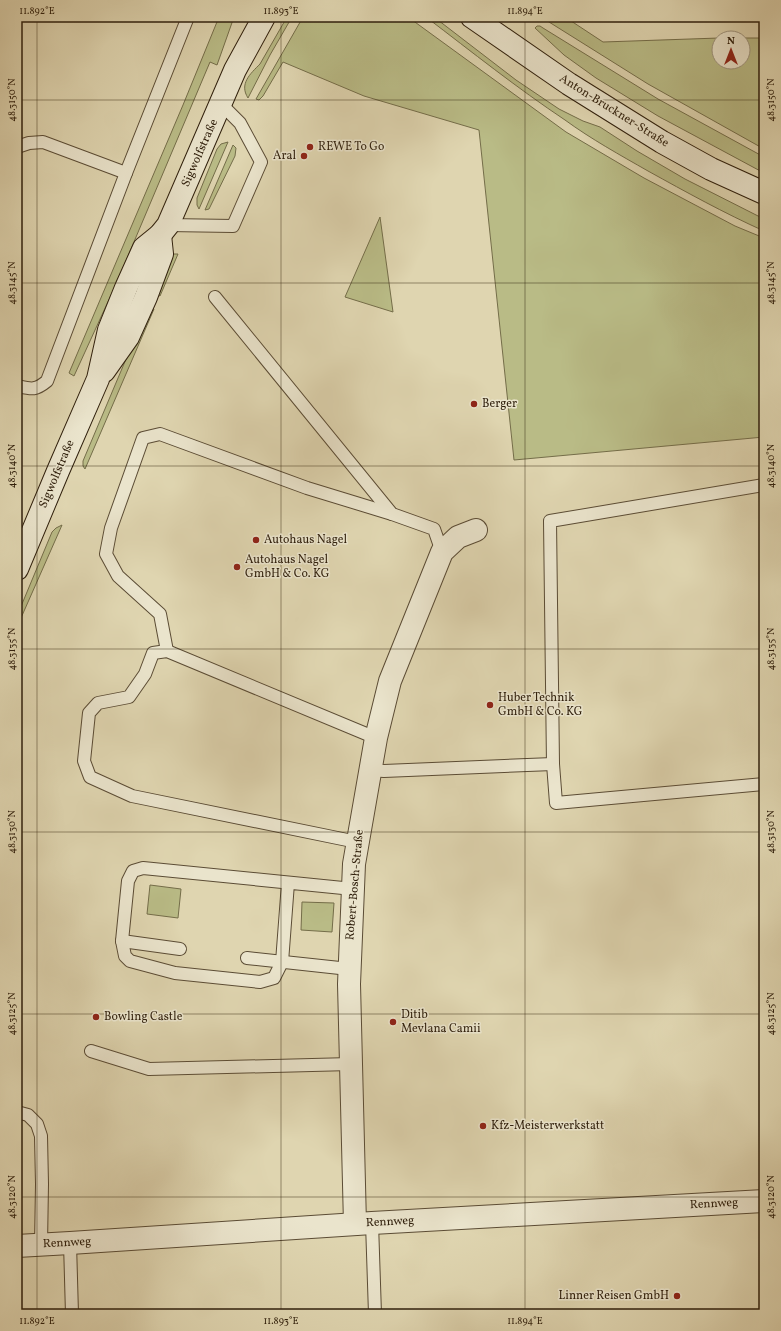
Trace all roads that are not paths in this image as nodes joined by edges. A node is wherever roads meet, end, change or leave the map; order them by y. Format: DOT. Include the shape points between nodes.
graph roads {
  1 [pos="188,17"];
  2 [pos="248,17"];
  3 [pos="264,17"];
  4 [pos="270,17"];
  5 [pos="472,17"];
  6 [pos="252,40"];
  7 [pos="235,70"];
  8 [pos="222,104"];
  9 [pos="17,147"];
  10 [pos="126,173"];
  11 [pos="764,193"];
  12 [pos="164,230"];
  13 [pos="215,298"];
  14 [pos="17,386"];
  15 [pos="764,485"];
  16 [pos="392,514"];
  17 [pos="476,530"];
  18 [pos="442,552"];
  19 [pos="17,569"];
  20 [pos="167,650"];
  21 [pos="376,738"];
  22 [pos="553,764"];
  23 [pos="370,770"];
  24 [pos="764,784"];
  25 [pos="357,842"];
  26 [pos="288,883"];
  27 [pos="353,889"];
  28 [pos="122,941"];
  29 [pos="180,949"];
  30 [pos="247,958"];
  31 [pos="282,962"];
  32 [pos="349,969"];
  33 [pos="91,1051"];
  34 [pos="350,1064"];
  35 [pos="17,1112"];
  36 [pos="764,1201"];
  37 [pos="364,1224"];
  38 [pos="70,1244"];
  39 [pos="41,1245"];
  40 [pos="17,1246"];
  41 [pos="72,1314"];
  42 [pos="375,1314"];
  1 -- 10 [label="lane"];
  2 -- 7 [label="street, Sigwolfstraße"];
  3 -- 6 [label="street, Sigwolfstraße"];
  4 -- 6 [label="street"];
  5 -- 11 [label="street, Anton-Bruckner-Straße" via="569,84 662,142 711,170"];
  6 -- 7 [label="street, Sigwolfstraße"];
  7 -- 8 [label="street, Sigwolfstraße"];
  8 -- 12 [label="street, Sigwolfstraße"];
  8 -- 12 [label="lane" via="240,123 262,162 233,226"];
  9 -- 10 [label="lane" via="43,142"];
  10 -- 14 [label="lane" via="47,381 40,387 31,389"];
  12 -- 19 [label="street, Sigwolfstraße" via="144,248 126,288 109,330 98,379"];
  13 -- 16 [label="lane"];
  15 -- 22 [label="lane" via="550,521"];
  16 -- 18 [label="lane" via="434,529"];
  16 -- 20 [label="lane" via="307,488 160,434 143,438 111,528 106,554 118,576 160,614"];
  17 -- 18 [label="street, Robert-Bosch-Straße" via="458,538"];
  18 -- 21 [label="street, Robert-Bosch-Straße" via="390,681"];
  20 -- 21 [label="lane"];
  20 -- 25 [label="lane" via="153,653 145,674 130,697 98,703 89,713 84,761 90,777 132,796"];
  21 -- 23 [label="street, Robert-Bosch-Straße"];
  22 -- 23 [label="lane"];
  22 -- 24 [label="lane" via="556,803"];
  23 -- 25 [label="street, Robert-Bosch-Straße"];
  25 -- 27 [label="street, Robert-Bosch-Straße"];
  26 -- 27 [label="lane"];
  26 -- 28 [label="lane" via="143,868 133,872 128,881"];
  26 -- 31 [label="lane"];
  27 -- 32 [label="street, Robert-Bosch-Straße"];
  28 -- 29 [label="lane"];
  28 -- 31 [label="lane" via="125,956 130,961 175,973 260,982 274,978"];
  30 -- 31 [label="lane"];
  31 -- 32 [label="lane"];
  32 -- 34 [label="street, Robert-Bosch-Straße"];
  33 -- 34 [label="lane" via="150,1069"];
  34 -- 37 [label="street, Robert-Bosch-Straße"];
  35 -- 39 [label="lane" via="38,1124 41,1136"];
  36 -- 37 [label="street, Rennweg"];
  37 -- 38 [label="street, Rennweg"];
  37 -- 42 [label="lane"];
  38 -- 39 [label="street, Rennweg"];
  38 -- 41 [label="lane"];
  39 -- 40 [label="street, Rennweg"];
}
